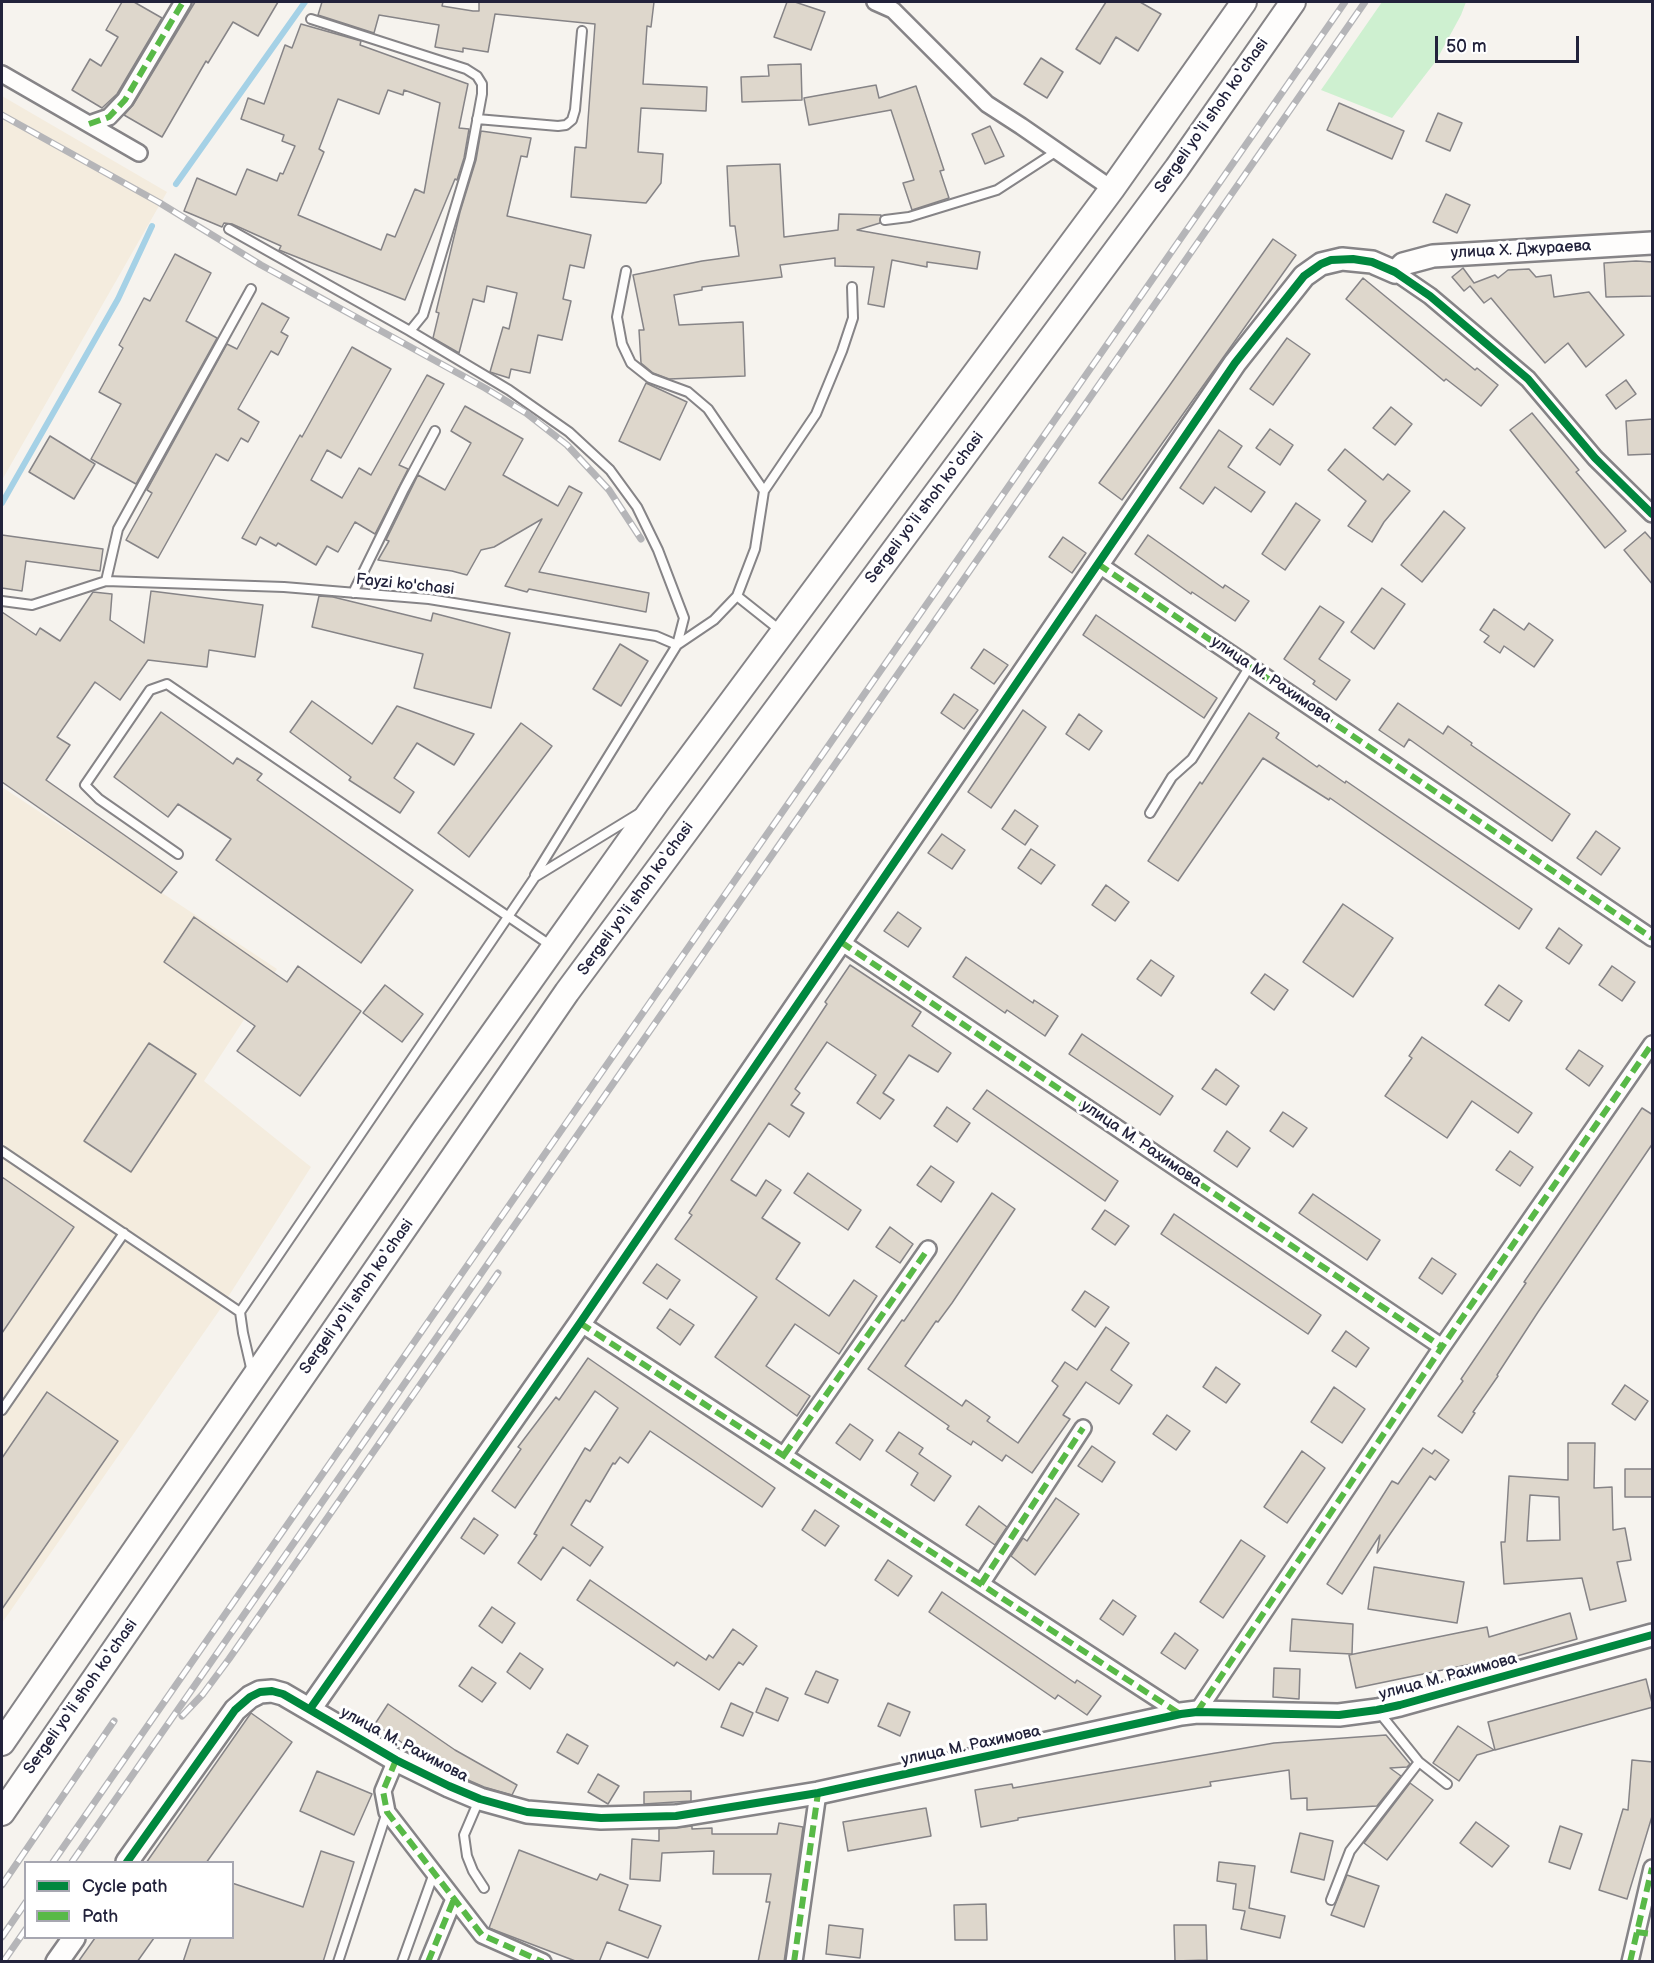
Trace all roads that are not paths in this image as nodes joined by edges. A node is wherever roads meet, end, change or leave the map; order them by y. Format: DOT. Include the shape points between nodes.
graph roads {
  1 [pos="183,2"];
  2 [pos="875,2"];
  3 [pos="1244,2"];
  4 [pos="1293,2"];
  5 [pos="310,19"];
  6 [pos="582,31"];
  7 [pos="2,74"];
  8 [pos="477,119"];
  9 [pos="89,124"];
  10 [pos="1057,151"];
  11 [pos="139,153"];
  12 [pos="1112,189"];
  13 [pos="885,220"];
  14 [pos="229,229"];
  15 [pos="1653,243"];
  16 [pos="626,271"];
  17 [pos="1395,272"];
  18 [pos="852,287"];
  19 [pos="251,290"];
  20 [pos="410,331"];
  21 [pos="435,431"];
  22 [pos="764,491"];
  23 [pos="1653,514"];
  24 [pos="1098,564"];
  25 [pos="106,581"];
  26 [pos="353,593"];
  27 [pos="737,596"];
  28 [pos="2,601"];
  29 [pos="782,632"];
  30 [pos="678,645"];
  31 [pos="1250,666"];
  32 [pos="657,802"];
  33 [pos="1150,813"];
  34 [pos="178,854"];
  35 [pos="535,877"];
  36 [pos="507,917"];
  37 [pos="1653,938"];
  38 [pos="841,942"];
  39 [pos="554,948"];
  40 [pos="1653,1044"];
  41 [pos="2,1151"];
  42 [pos="124,1233"];
  43 [pos="928,1249"];
  44 [pos="240,1312"];
  45 [pos="580,1323"];
  46 [pos="1442,1347"];
  47 [pos="254,1378"];
  48 [pos="2,1410"];
  49 [pos="1083,1428"];
  50 [pos="784,1455"];
  51 [pos="981,1584"];
  52 [pos="1653,1635"];
  53 [pos="310,1709"];
  54 [pos="1377,1710"];
  55 [pos="1189,1713"];
  56 [pos="2,1743"];
  57 [pos="396,1760"];
  58 [pos="1419,1762"];
  59 [pos="1447,1784"];
  60 [pos="818,1793"];
  61 [pos="480,1799"];
  62 [pos="387,1812"];
  63 [pos="2,1813"];
  64 [pos="128,1861"];
  65 [pos="1653,1868"];
  66 [pos="435,1874"];
  67 [pos="484,1888"];
  68 [pos="454,1899"];
  69 [pos="1331,1900"];
  70 [pos="1636,1932"];
  71 [pos="1653,1934"];
  72 [pos="73,1939"];
  73 [pos="57,1962"];
  74 [pos="338,1962"];
  75 [pos="402,1962"];
  76 [pos="428,1962"];
  77 [pos="543,1962"];
  78 [pos="794,1962"];
  79 [pos="1630,1962"];
  1 -- 9 [label="street" via="125,100 109,117"];
  2 -- 10 [label="street" via="893,10 987,104"];
  3 -- 12 [label="main road"];
  4 -- 63 [label="main road, Sergeli yo‘li shoh ko‘chasi" via="1177,168 567,992"];
  5 -- 8 [label="lane" via="472,72 482,84"];
  6 -- 8 [label="lane" via="572,120 558,126"];
  7 -- 9 [label="street"];
  8 -- 20 [label="lane" via="470,159 429,297 423,315"];
  9 -- 11 [label="street"];
  10 -- 12 [label="street"];
  10 -- 13 [label="lane" via="997,190 909,217"];
  12 -- 29 [label="main road"];
  14 -- 20 [label="lane"];
  15 -- 17 [label="street, улица Х. Джураева" via="1433,256 1403,264"];
  16 -- 22 [label="lane" via="617,317 621,344 631,363 650,378 688,392 708,409"];
  17 -- 23 [label="street" via="1430,296 1528,379 1595,458"];
  17 -- 24 [label="street" via="1372,262 1342,259 1321,264 1304,276 1235,363"];
  18 -- 22 [label="lane" via="853,318 816,414"];
  19 -- 25 [label="lane" via="118,529"];
  20 -- 30 [label="lane" via="509,390 569,432 610,470 637,507 674,590 684,618"];
  21 -- 26 [label="lane"];
  22 -- 27 [label="lane" via="755,549"];
  24 -- 31 [label="street, улица М. Рахимова"];
  24 -- 38 [label="street"];
  25 -- 26 [label="lane, Fayzi ko'chasi" via="284,586"];
  25 -- 28 [label="lane, Fayzi ko'chasi" via="32,605"];
  26 -- 30 [label="lane, Fayzi ko'chasi" via="429,599 656,636"];
  27 -- 29 [label="lane"];
  27 -- 30 [label="lane" via="714,620"];
  29 -- 32 [label="main road"];
  30 -- 35 [label="lane"];
  31 -- 33 [label="lane" via="1192,759 1172,777"];
  31 -- 37 [label="street, улица М. Рахимова"];
  32 -- 35 [label="lane"];
  32 -- 39 [label="main road"];
  34 -- 36 [label="lane" via="85,785 150,690 167,684"];
  35 -- 36 [label="lane"];
  36 -- 39 [label="lane"];
  36 -- 44 [label="lane"];
  38 -- 45 [label="street"];
  38 -- 46 [label="street, улица М. Рахимова"];
  39 -- 47 [label="main road"];
  40 -- 46 [label="street"];
  41 -- 42 [label="lane"];
  42 -- 44 [label="lane"];
  42 -- 48 [label="lane"];
  43 -- 50 [label="street"];
  44 -- 47 [label="lane"];
  45 -- 50 [label="street"];
  45 -- 53 [label="street"];
  46 -- 55 [label="street"];
  47 -- 56 [label="main road"];
  49 -- 51 [label="street"];
  50 -- 51 [label="street"];
  51 -- 55 [label="street"];
  52 -- 54 [label="street, улица М. Рахимова"];
  53 -- 57 [label="street, улица М. Рахимова"];
  53 -- 64 [label="street, улица М. Рахимова" via="272,1691 250,1697 235,1710"];
  54 -- 55 [label="street, улица М. Рахимова" via="1339,1714"];
  54 -- 58 [label="lane"];
  55 -- 60 [label="street, улица М. Рахимова"];
  57 -- 61 [label="street, улица М. Рахимова"];
  57 -- 62 [label="street" via="383,1791"];
  58 -- 59 [label="lane"];
  58 -- 69 [label="lane" via="1350,1851"];
  60 -- 61 [label="street, улица М. Рахимова" via="676,1816 601,1818 527,1812"];
  60 -- 78 [label="street"];
  61 -- 67 [label="lane" via="464,1835 467,1856"];
  62 -- 66 [label="street"];
  62 -- 74 [label="lane"];
  65 -- 70 [label="street"];
  66 -- 68 [label="street"];
  66 -- 75 [label="lane"];
  68 -- 76 [label="street"];
  68 -- 77 [label="street" via="482,1935"];
  70 -- 71 [label="street"];
  70 -- 79 [label="street"];
  72 -- 73 [label="street"];
}
